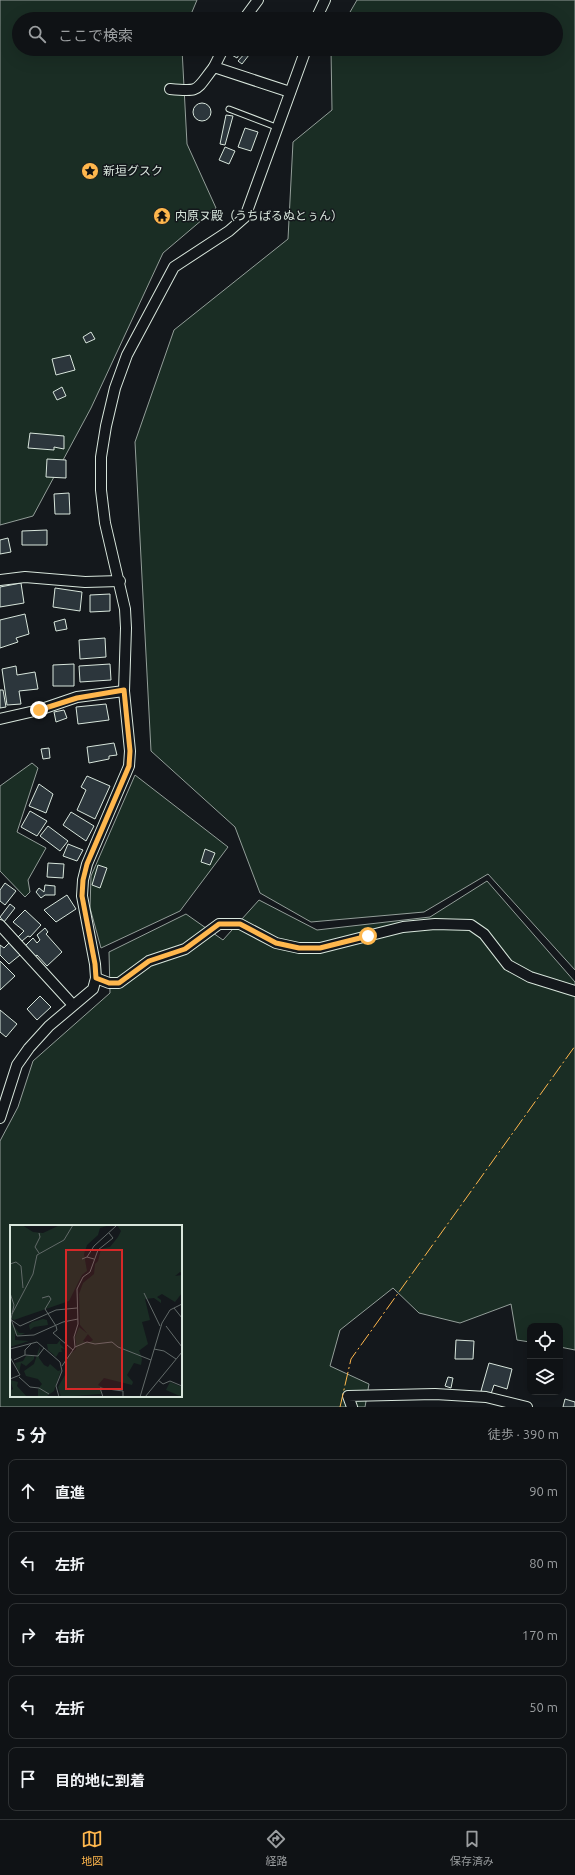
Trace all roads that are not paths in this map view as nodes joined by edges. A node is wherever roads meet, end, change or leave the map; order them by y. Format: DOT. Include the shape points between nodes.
graph roads {
  1 [pos="258,0"];
  2 [pos="325,0"];
  3 [pos="249,12"];
  4 [pos="319,12"];
  5 [pos="220,56"];
  6 [pos="303,56"];
  7 [pos="214,67"];
  8 [pos="170,89"];
  9 [pos="290,92"];
  10 [pos="229,109"];
  11 [pos="276,127"];
  12 [pos="0,580"];
  13 [pos="120,581"];
  14 [pos="124,690"];
  15 [pos="0,719"];
  16 [pos="0,925"];
  17 [pos="96,978"];
  18 [pos="575,990"];
  19 [pos="73,1006"];
  20 [pos="0,1118"];
  21 [pos="352,1407"];
  22 [pos="527,1407"];
  1 -- 3 [label="street"];
  2 -- 4 [label="street"];
  5 -- 7 [label="street"];
  6 -- 9 [label="street"];
  7 -- 8 [label="street" via="196,90"];
  7 -- 9 [label="street"];
  9 -- 11 [label="street"];
  10 -- 11 [label="lane"];
  11 -- 13 [label="street" via="245,217 229,231 174,267 127,355 115,388 101,457 101,490 105,523"];
  12 -- 13 [label="street" via="24,577 86,582"];
  13 -- 14 [label="street" via="126,628"];
  14 -- 15 [label="street" via="77,698"];
  14 -- 17 [label="street" via="129,766 87,864 83,880 82,896"];
  16 -- 19 [label="street"];
  17 -- 18 [label="street" via="109,983 119,983 149,961 185,949 219,924 240,924 276,943 299,948 320,948 403,927 435,924 471,925 484,934 508,965 530,977"];
  17 -- 19 [label="street" via="93,989"];
  19 -- 20 [label="street" via="49,1026 16,1065"];
  21 -- 22 [label="street" via="348,1396 435,1394 486,1397"];
}
